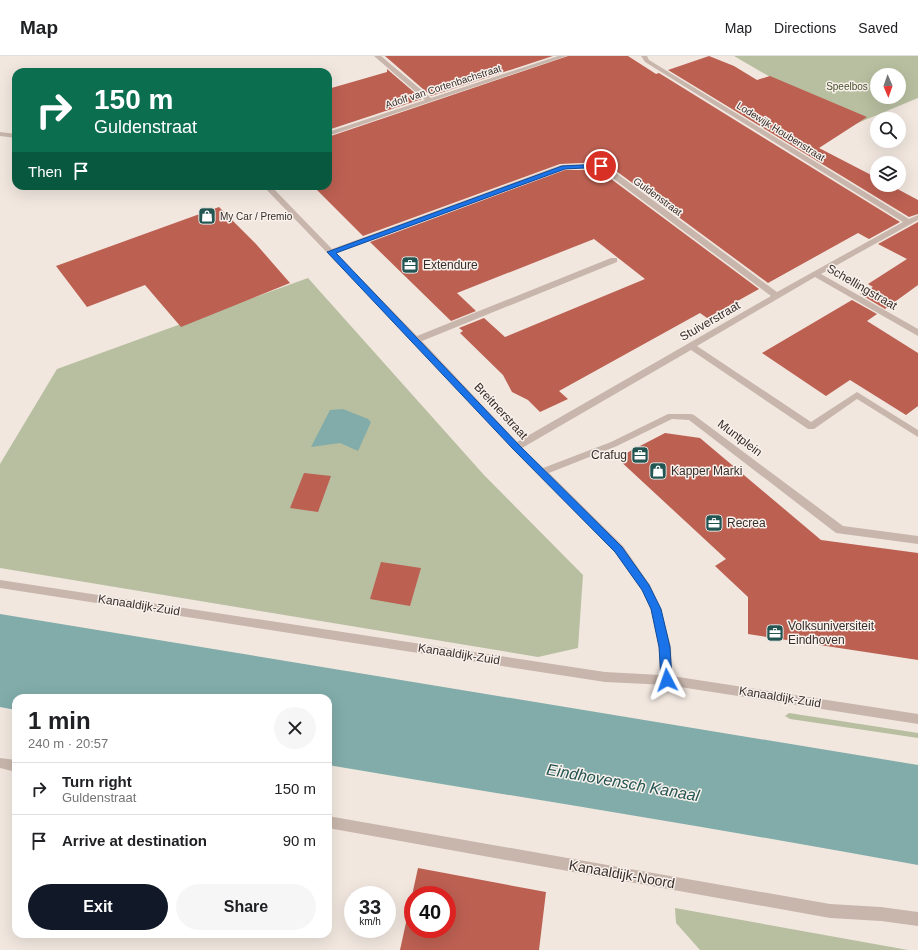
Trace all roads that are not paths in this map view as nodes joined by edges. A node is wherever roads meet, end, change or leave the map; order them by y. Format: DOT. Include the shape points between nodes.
graph roads {
  1 [pos="377,56"];
  2 [pos="560,56"];
  3 [pos="644,56"];
  4 [pos="430,100"];
  5 [pos="332,133"];
  6 [pos="0,134"];
  7 [pos="12,136"];
  8 [pos="271,190"];
  9 [pos="918,217"];
  10 [pos="909,222"];
  11 [pos="331,252"];
  12 [pos="614,260"];
  13 [pos="815,274"];
  14 [pos="777,296"];
  15 [pos="918,334"];
  16 [pos="416,340"];
  17 [pos="692,346"];
  18 [pos="918,434"];
  19 [pos="516,447"];
  20 [pos="542,472"];
  21 [pos="918,540"];
  22 [pos="0,584"];
  23 [pos="667,680"];
  24 [pos="918,719"];
  25 [pos="0,763"];
  26 [pos="12,765"];
  27 [pos="332,823"];
  28 [pos="918,919"];
  1 -- 4 [label="street"];
  2 -- 4 [label="street, Adolf van Cortenbachstraat"];
  3 -- 10 [label="street, Lodewijk Houbenstraat" via="647,61"];
  4 -- 5 [label="street, Adolf van Cortenbachstraat"];
  6 -- 7 [label="street"];
  8 -- 11 [label="street, Breitnerstraat"];
  9 -- 10 [label="street, Stuiverstraat"];
  10 -- 13 [label="street, Stuiverstraat"];
  11 -- 14 [label="street, Guldenstraat" via="564,167 601,166"];
  11 -- 16 [label="street, Breitnerstraat"];
  12 -- 16 [label="street"];
  13 -- 14 [label="street, Stuiverstraat"];
  13 -- 15 [label="street, Schellingstraat"];
  14 -- 17 [label="street, Stuiverstraat"];
  16 -- 19 [label="street, Breitnerstraat"];
  17 -- 18 [label="street" via="811,427 857,395"];
  17 -- 19 [label="street, Stuiverstraat"];
  19 -- 20 [label="street, Breitnerstraat"];
  20 -- 21 [label="street, Muntplein" via="614,444 670,416 691,417 840,530"];
  20 -- 23 [label="street, Breitnerstraat" via="619,549 646,588 656,609 664,647"];
  22 -- 23 [label="street, Kanaaldijk-Zuid" via="605,677"];
  23 -- 24 [label="street, Kanaaldijk-Zuid"];
  25 -- 26 [label="street"];
  27 -- 28 [label="street, Kanaaldijk-Noord" via="830,911"];
}
